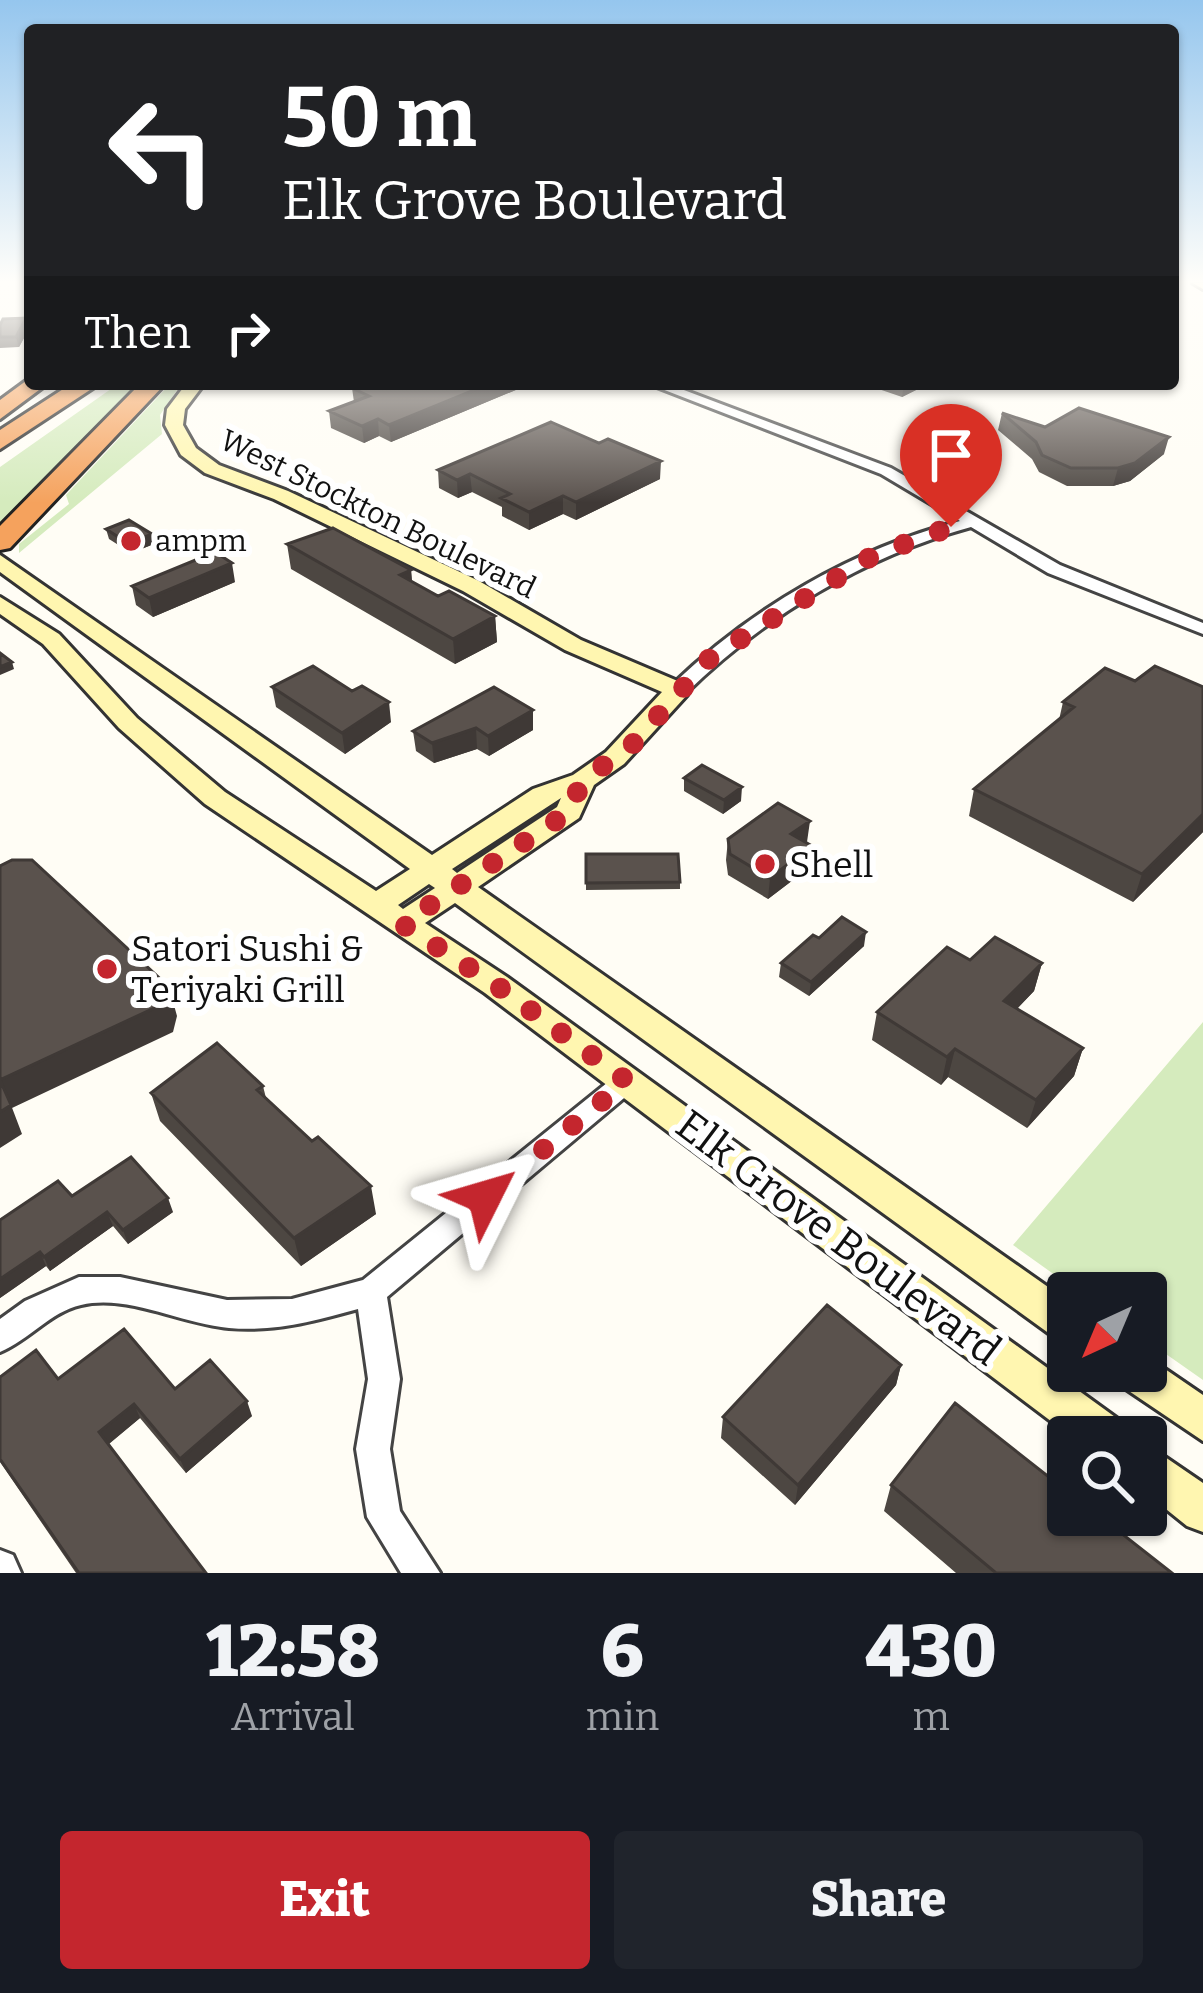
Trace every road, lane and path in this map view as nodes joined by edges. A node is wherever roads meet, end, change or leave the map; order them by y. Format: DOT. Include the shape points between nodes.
graph roads {
  1 [pos="28,390"];
  2 [pos="39,390"];
  3 [pos="77,390"];
  4 [pos="147,390"];
  5 [pos="190,390"];
  6 [pos="672,390"];
  7 [pos="0,414"];
  8 [pos="0,441"];
  9 [pos="973,522"];
  10 [pos="0,542"];
  11 [pos="0,562"];
  12 [pos="0,604"];
  13 [pos="1203,629"];
  14 [pos="678,690"];
  15 [pos="582,781"];
  16 [pos="430,867"];
  17 [pos="459,887"];
  18 [pos="389,915"];
  19 [pos="627,1081"];
  20 [pos="371,1292"];
  21 [pos="1047,1309"];
  22 [pos="0,1337"];
  23 [pos="1164,1392"];
  24 [pos="1079,1416"];
  25 [pos="1203,1420"];
  26 [pos="1167,1482"];
  27 [pos="1203,1510"];
  28 [pos="422,1573"];
  1 -- 7 [label="highway"];
  2 -- 7 [label="highway"];
  3 -- 8 [label="highway"];
  4 -- 10 [label="highway"];
  5 -- 14 [label="main road, West Stockton Boulevard" via="174,425 188,451 212,469 281,495 589,653"];
  6 -- 9 [label="street" via="886,471"];
  9 -- 13 [label="street" via="1054,569"];
  9 -- 14 [label="street" via="872,556 738,638"];
  11 -- 16 [label="main road, Elk Grove Boulevard"];
  12 -- 18 [label="main road, Elk Grove Boulevard" via="50,639 128,724 199,785"];
  14 -- 15 [label="main road" via="632,745"];
  15 -- 16 [label="main road" via="543,795"];
  15 -- 17 [label="main road" via="569,812"];
  16 -- 17 [label="main road, Elk Grove Boulevard"];
  16 -- 18 [label="main road"];
  17 -- 18 [label="main road"];
  17 -- 21 [label="main road, Elk Grove Boulevard"];
  18 -- 19 [label="main road, Elk Grove Boulevard"];
  19 -- 20 [label="street"];
  19 -- 24 [label="main road, Elk Grove Boulevard"];
  20 -- 22 [label="street" via="292,1313 227,1314 120,1291 79,1292"];
  20 -- 28 [label="street" via="384,1379 373,1449 383,1517"];
  23 -- 25 [label="main road"];
  26 -- 27 [label="main road"];
}
